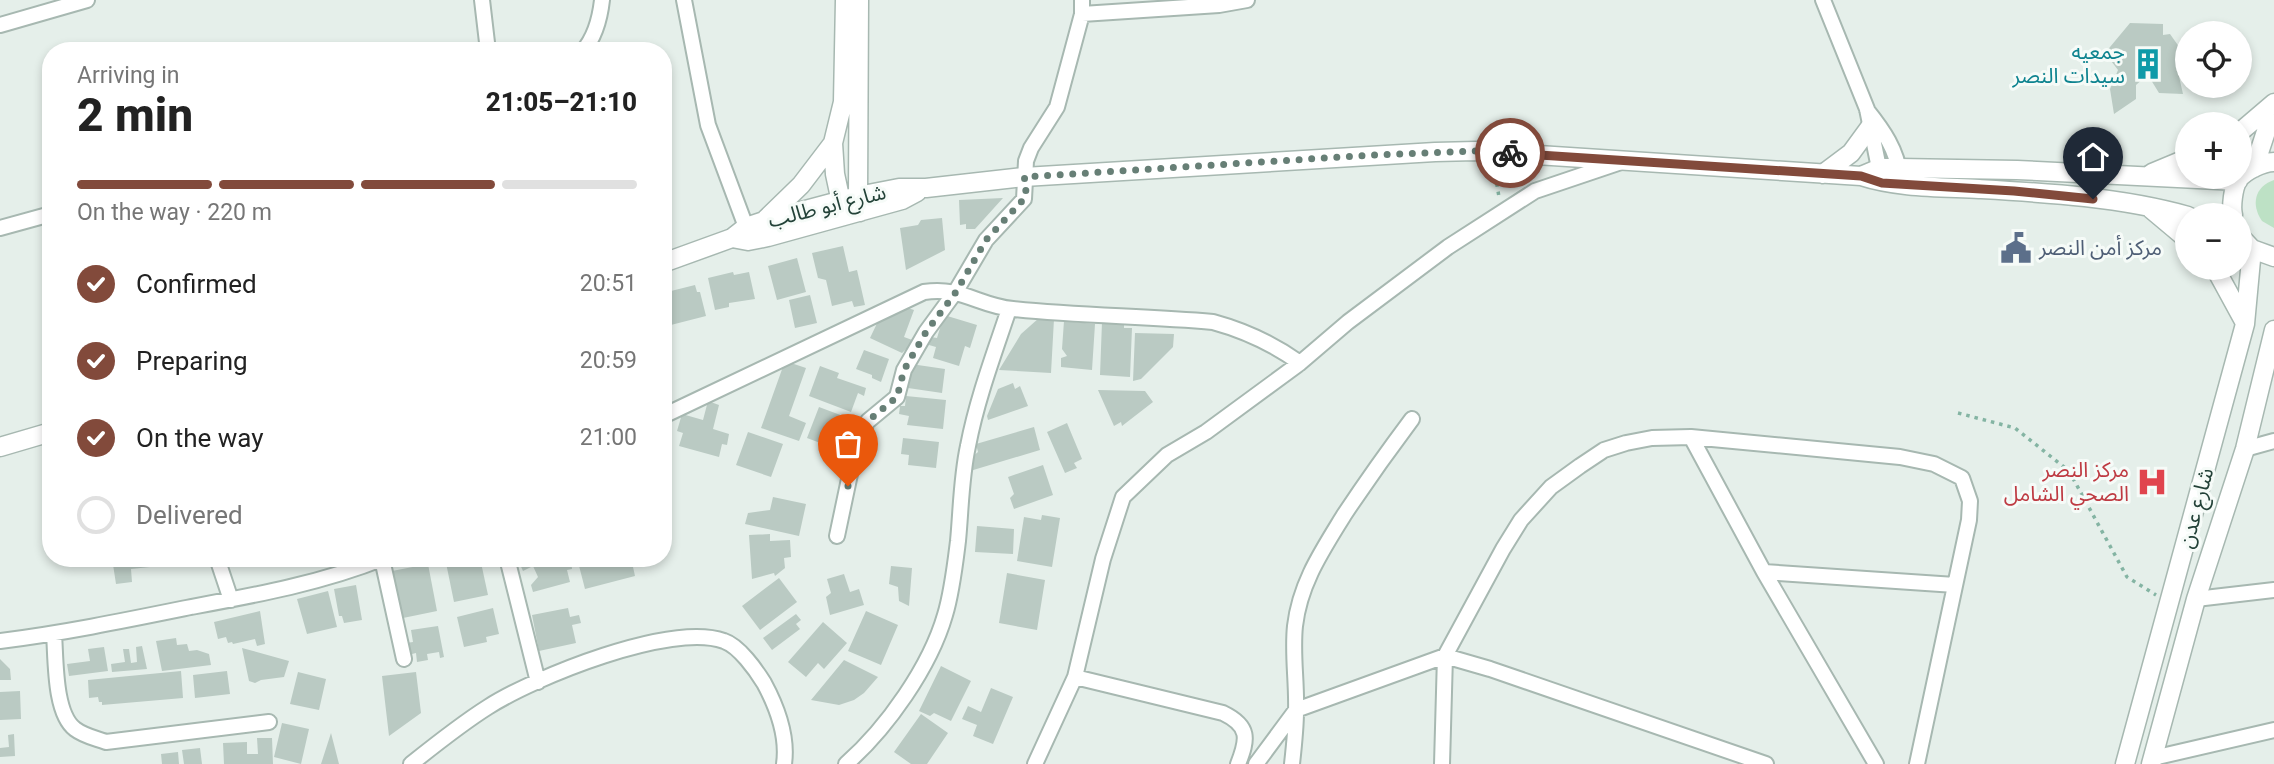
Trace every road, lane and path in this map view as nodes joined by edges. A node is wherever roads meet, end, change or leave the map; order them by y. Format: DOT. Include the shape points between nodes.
graph roads {
  1 [pos="87,0"];
  2 [pos="482,0"];
  3 [pos="602,0"];
  4 [pos="684,0"];
  5 [pos="845,0"];
  6 [pos="859,0"];
  7 [pos="1247,0"];
  8 [pos="1823,0"];
  9 [pos="1082,7"];
  10 [pos="0,25"];
  11 [pos="487,42"];
  12 [pos="590,42"];
  13 [pos="2274,105"];
  14 [pos="1868,118"];
  15 [pos="2252,122"];
  16 [pos="833,143"];
  17 [pos="1476,151"];
  18 [pos="1622,161"];
  19 [pos="2274,162"];
  20 [pos="2175,163"];
  21 [pos="2253,168"];
  22 [pos="1823,174"];
  23 [pos="2146,175"];
  24 [pos="1881,176"];
  25 [pos="1900,176"];
  26 [pos="1024,177"];
  27 [pos="2175,177"];
  28 [pos="2146,204"];
  29 [pos="851,206"];
  30 [pos="2175,212"];
  31 [pos="42,216"];
  32 [pos="1493,219"];
  33 [pos="764,220"];
  34 [pos="0,228"];
  35 [pos="2175,229"];
  36 [pos="739,232"];
  37 [pos="2252,245"];
  38 [pos="2274,257"];
  39 [pos="672,258"];
  40 [pos="2221,280"];
  41 [pos="2246,280"];
  42 [pos="956,292"];
  43 [pos="1009,309"];
  44 [pos="2245,324"];
  45 [pos="2274,330"];
  46 [pos="1300,363"];
  47 [pos="672,412"];
  48 [pos="1958,413"];
  49 [pos="1412,419"];
  50 [pos="42,435"];
  51 [pos="1691,437"];
  52 [pos="2274,441"];
  53 [pos="0,447"];
  54 [pos="2245,449"];
  55 [pos="836,536"];
  56 [pos="220,567"];
  57 [pos="358,567"];
  58 [pos="385,567"];
  59 [pos="509,567"];
  60 [pos="1765,572"];
  61 [pos="1955,585"];
  62 [pos="2274,590"];
  63 [pos="2196,599"];
  64 [pos="231,600"];
  65 [pos="2169,603"];
  66 [pos="54,634"];
  67 [pos="0,641"];
  68 [pos="1445,656"];
  69 [pos="404,659"];
  70 [pos="1075,677"];
  71 [pos="538,682"];
  72 [pos="1296,710"];
  73 [pos="269,722"];
  74 [pos="2274,730"];
  75 [pos="1731,758"];
  76 [pos="2152,761"];
  77 [pos="411,764"];
  78 [pos="784,764"];
  79 [pos="846,764"];
  80 [pos="1035,764"];
  81 [pos="1238,764"];
  82 [pos="1256,764"];
  83 [pos="1292,764"];
  84 [pos="1442,764"];
  85 [pos="1766,764"];
  86 [pos="1877,764"];
  87 [pos="1917,764"];
  88 [pos="2124,764"];
  1 -- 10 [label="street"];
  2 -- 11 [label="street"];
  3 -- 12 [label="street"];
  4 -- 36 [label="street" via="708,125"];
  5 -- 16 [label="street" via="843,102"];
  6 -- 29 [label="street"];
  7 -- 9 [label="street" via="1219,5"];
  8 -- 14 [label="street"];
  9 -- 26 [label="street" via="1057,107 1031,148"];
  13 -- 15 [label="street"];
  13 -- 21 [label="street"];
  14 -- 22 [label="street" via="1851,153"];
  14 -- 24 [label="street"];
  14 -- 25 [label="street" via="1888,139"];
  16 -- 29 [label="street" via="835,174"];
  16 -- 33 [label="street" via="801,185"];
  17 -- 18 [label="street, شارع أبو طالب"];
  17 -- 26 [label="street, شارع أبو طالب"];
  17 -- 32 [label="path" via="1497,185"];
  18 -- 22 [label="street, شارع أبو طالب"];
  18 -- 32 [label="street" via="1535,191"];
  19 -- 21 [label="street"];
  20 -- 23 [label="street"];
  22 -- 24 [label="street, شارع أبو طالب"];
  23 -- 25 [label="street, شارع أبو طالب"];
  23 -- 27 [label="street, شارع أبو طالب"];
  24 -- 25 [label="street, شارع أبو طالب"];
  25 -- 28 [label="street, شارع أبو طالب"];
  26 -- 29 [label="street, شارع أبو طالب" via="926,188 902,200"];
  26 -- 42 [label="street" via="1024,199 986,240"];
  28 -- 30 [label="street, شارع أبو طالب"];
  28 -- 35 [label="street"];
  29 -- 33 [label="street, شارع أبو طالب"];
  29 -- 36 [label="street, شارع أبو طالب" via="748,242"];
  31 -- 34 [label="street"];
  32 -- 46 [label="street" via="1404,279"];
  33 -- 36 [label="street, شارع أبو طالب"];
  36 -- 39 [label="street, شارع أبو طالب"];
  37 -- 38 [label="street"];
  40 -- 44 [label="street"];
  41 -- 44 [label="street, شارع عدن"];
  42 -- 43 [label="street"];
  42 -- 47 [label="street" via="923,292"];
  42 -- 55 [label="street" via="915,350 897,397 868,421 857,441"];
  43 -- 46 [label="street" via="1213,322 1262,338"];
  43 -- 79 [label="street" via="967,447 946,614 922,669 892,713"];
  44 -- 65 [label="street, شارع عدن"];
  45 -- 54 [label="street, شارع عدن"];
  46 -- 70 [label="street" via="1167,455 1123,497"];
  48 -- 65 [label="path" via="2015,428 2069,471 2127,577"];
  49 -- 72 [label="street" via="1310,570 1295,625"];
  50 -- 53 [label="street"];
  51 -- 60 [label="street"];
  51 -- 61 [label="street" via="1900,457 1950,470 1962,478 1970,501"];
  51 -- 68 [label="street" via="1652,438 1615,446 1551,487 1521,520"];
  52 -- 54 [label="street"];
  54 -- 63 [label="street, شارع عدن"];
  56 -- 64 [label="street"];
  57 -- 64 [label="street"];
  58 -- 69 [label="street"];
  59 -- 71 [label="street"];
  60 -- 61 [label="street"];
  60 -- 86 [label="street"];
  61 -- 87 [label="street"];
  62 -- 63 [label="street"];
  63 -- 76 [label="street, شارع عدن"];
  64 -- 66 [label="street"];
  65 -- 88 [label="street, شارع عدن"];
  66 -- 67 [label="street"];
  66 -- 73 [label="street" via="64,718 85,735 106,742"];
  68 -- 72 [label="street"];
  68 -- 75 [label="street"];
  68 -- 84 [label="street"];
  70 -- 80 [label="street"];
  70 -- 81 [label="street" via="1232,718 1245,732"];
  71 -- 77 [label="street" via="489,706"];
  71 -- 78 [label="street" via="619,651 673,638 702,636 727,642 755,668 777,707"];
  72 -- 82 [label="street"];
  72 -- 83 [label="street"];
  74 -- 76 [label="street"];
  75 -- 85 [label="street"];
}
